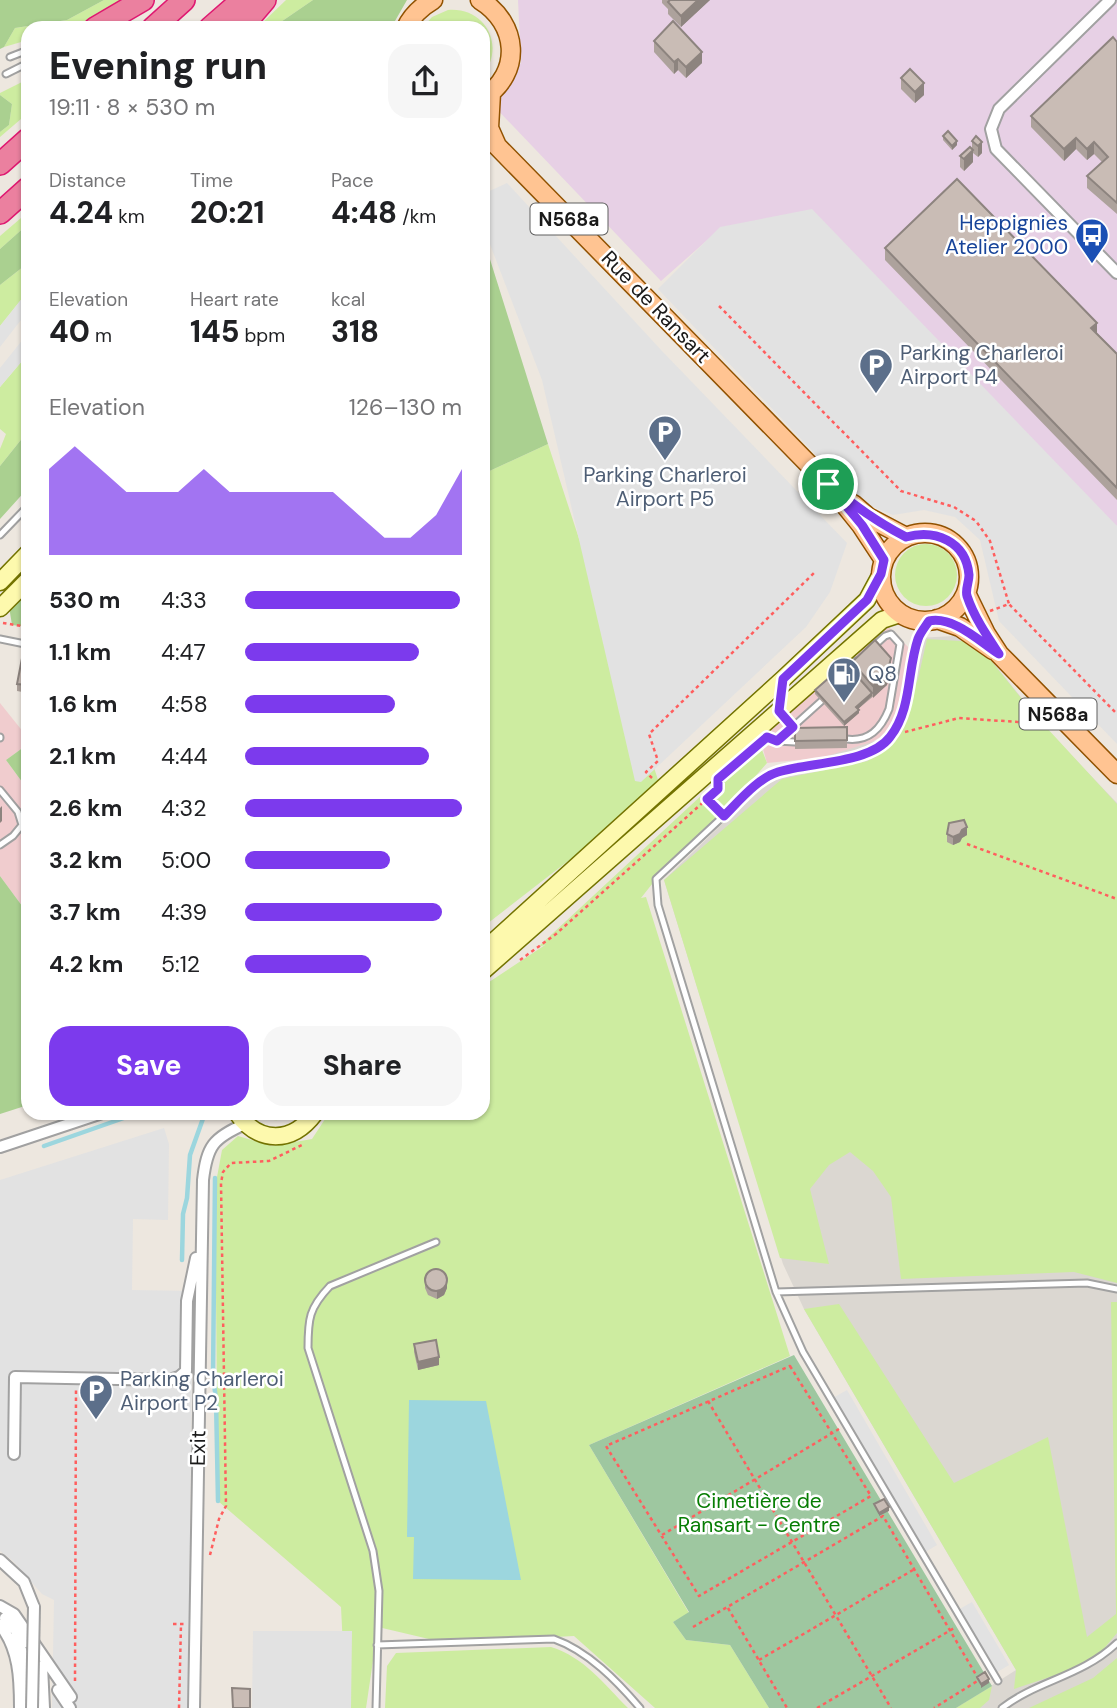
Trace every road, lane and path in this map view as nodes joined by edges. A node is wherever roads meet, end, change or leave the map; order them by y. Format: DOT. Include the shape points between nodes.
graph roads {
  1 [pos="143,0"];
  2 [pos="184,0"];
  3 [pos="242,0"];
  4 [pos="265,0"];
  5 [pos="1110,0"];
  6 [pos="426,2"];
  7 [pos="490,3"];
  8 [pos="107,21"];
  9 [pos="161,21"];
  10 [pos="218,21"];
  11 [pos="247,21"];
  12 [pos="409,21"];
  13 [pos="21,53"];
  14 [pos="10,57"];
  15 [pos="21,66"];
  16 [pos="6,74"];
  17 [pos="490,92"];
  18 [pos="490,133"];
  19 [pos="21,145"];
  20 [pos="0,164"];
  21 [pos="21,194"];
  22 [pos="0,213"];
  23 [pos="1117,274"];
  24 [pos="719,306"];
  25 [pos="828,484"];
  26 [pos="21,513"];
  27 [pos="0,535"];
  28 [pos="906,537"];
  29 [pos="21,560"];
  30 [pos="882,567"];
  31 [pos="814,573"];
  32 [pos="0,582"];
  33 [pos="21,587"];
  34 [pos="966,593"];
  35 [pos="1009,604"];
  36 [pos="0,608"];
  37 [pos="984,612"];
  38 [pos="900,614"];
  39 [pos="933,620"];
  40 [pos="0,622"];
  41 [pos="21,626"];
  42 [pos="0,639"];
  43 [pos="21,643"];
  44 [pos="870,649"];
  45 [pos="846,653"];
  46 [pos="999,654"];
  47 [pos="862,656"];
  48 [pos="846,671"];
  49 [pos="780,708"];
  50 [pos="1117,714"];
  51 [pos="1048,724"];
  52 [pos="793,727"];
  53 [pos="902,733"];
  54 [pos="846,739"];
  55 [pos="795,742"];
  56 [pos="1117,774"];
  57 [pos="718,779"];
  58 [pos="661,789"];
  59 [pos="0,790"];
  60 [pos="707,799"];
  61 [pos="724,816"];
  62 [pos="21,822"];
  63 [pos="21,826"];
  64 [pos="967,844"];
  65 [pos="0,845"];
  66 [pos="1117,899"];
  67 [pos="490,945"];
  68 [pos="509,962"];
  69 [pos="490,965"];
  70 [pos="81,1120"];
  71 [pos="240,1120"];
  72 [pos="242,1120"];
  73 [pos="308,1120"];
  74 [pos="302,1145"];
  75 [pos="0,1147"];
  76 [pos="202,1207"];
  77 [pos="436,1242"];
  78 [pos="1117,1289"];
  79 [pos="776,1292"];
  80 [pos="76,1391"];
  81 [pos="708,1401"];
  82 [pos="846,1424"];
  83 [pos="832,1433"];
  84 [pos="13,1454"];
  85 [pos="755,1479"];
  86 [pos="662,1535"];
  87 [pos="792,1542"];
  88 [pos="0,1560"];
  89 [pos="804,1562"];
  90 [pos="927,1562"];
  91 [pos="209,1565"];
  92 [pos="914,1569"];
  93 [pos="0,1606"];
  94 [pos="728,1607"];
  95 [pos="836,1615"];
  96 [pos="2,1619"];
  97 [pos="963,1623"];
  98 [pos="173,1624"];
  99 [pos="693,1627"];
  100 [pos="950,1630"];
  101 [pos="1117,1643"];
  102 [pos="28,1645"];
  103 [pos="377,1645"];
  104 [pos="759,1660"];
  105 [pos="41,1666"];
  106 [pos="872,1676"];
  107 [pos="998,1681"];
  108 [pos="75,1683"];
  109 [pos="44,1690"];
  110 [pos="71,1702"];
  111 [pos="20,1708"];
  112 [pos="32,1708"];
  113 [pos="44,1708"];
  114 [pos="51,1708"];
  115 [pos="179,1708"];
  116 [pos="194,1708"];
  117 [pos="376,1708"];
  118 [pos="640,1708"];
  119 [pos="787,1708"];
  120 [pos="817,1708"];
  121 [pos="891,1708"];
  122 [pos="934,1708"];
  123 [pos="1002,1708"];
  1 -- 8 [label="highway"];
  2 -- 9 [label="highway"];
  3 -- 10 [label="highway"];
  4 -- 11 [label="highway"];
  5 -- 23 [label="street" via="999,109 991,128 996,149"];
  6 -- 12 [label="main road"];
  7 -- 17 [label="main road, N568a" via="504,22 512,52 502,82"];
  13 -- 14 [label="lane"];
  15 -- 16 [label="lane"];
  18 -- 25 [label="main road, Rue de Ransart / N568a" via="497,146"];
  19 -- 20 [label="highway"];
  21 -- 22 [label="highway"];
  24 -- 35 [label="path" via="901,491 954,507 976,521 990,541"];
  25 -- 28 [label="main road, Rue de Ransart / N568a" via="868,517"];
  25 -- 30 [label="main road, Rue de Ransart / N568a" via="862,525"];
  26 -- 27 [label="lane"];
  28 -- 30 [label="main road" via="893,545"];
  28 -- 34 [label="main road, N568a" via="935,534 960,550 967,563"];
  29 -- 32 [label="street"];
  30 -- 38 [label="main road, N568a" via="886,596"];
  30 -- 58 [label="street" via="867,600 782,686"];
  31 -- 58 [label="path" via="649,734 658,761 646,772"];
  33 -- 36 [label="street"];
  34 -- 39 [label="main road" via="949,614"];
  34 -- 46 [label="main road, N568a"];
  35 -- 37 [label="path"];
  35 -- 50 [label="path"];
  38 -- 39 [label="main road, N568a"];
  38 -- 45 [label="street" via="882,620"];
  39 -- 46 [label="main road, N568a" via="960,627"];
  39 -- 61 [label="lane" via="918,638 904,710 885,744 867,753 776,772"];
  40 -- 41 [label="path"];
  42 -- 43 [label="lane"];
  44 -- 54 [label="lane" via="891,634 900,644 889,709 868,737"];
  45 -- 48 [label="lane"];
  45 -- 49 [label="street"];
  46 -- 56 [label="main road, N568a"];
  47 -- 48 [label="lane"];
  48 -- 52 [label="lane" via="846,680"];
  49 -- 52 [label="lane"];
  49 -- 69 [label="street"];
  51 -- 53 [label="path" via="959,718"];
  52 -- 55 [label="lane" via="777,741"];
  57 -- 60 [label="path" via="718,789"];
  58 -- 67 [label="street"];
  59 -- 62 [label="lane"];
  60 -- 61 [label="path"];
  60 -- 68 [label="path" via="556,934 521,960"];
  61 -- 79 [label="lane" via="656,879 658,905"];
  63 -- 65 [label="lane"];
  64 -- 66 [label="path"];
  70 -- 75 [label="street"];
  71 -- 76 [label="street, Exit" via="209,1149"];
  72 -- 73 [label="street" via="276,1137 299,1130"];
  74 -- 91 [label="path" via="269,1161 231,1163 223,1172 226,1506"];
  76 -- 84 [label="street" via="187,1301 186,1371 169,1380 15,1377"];
  76 -- 116 [label="street, Exit"];
  77 -- 103 [label="lane" via="330,1286 308,1318 308,1349 373,1551 379,1591"];
  78 -- 79 [label="lane" via="1087,1283"];
  79 -- 82 [label="lane" via="803,1352"];
  80 -- 108 [label="path"];
  81 -- 83 [label="path" via="790,1366"];
  81 -- 85 [label="path"];
  81 -- 86 [label="path" via="606,1446"];
  82 -- 83 [label="path"];
  82 -- 90 [label="lane"];
  83 -- 85 [label="path"];
  83 -- 87 [label="path" via="871,1496"];
  85 -- 86 [label="path"];
  85 -- 87 [label="path"];
  86 -- 87 [label="path" via="699,1596"];
  87 -- 89 [label="path"];
  88 -- 112 [label="street, bridge" via="24,1582 34,1607"];
  89 -- 92 [label="path" via="883,1516"];
  89 -- 94 [label="path"];
  89 -- 95 [label="path"];
  90 -- 92 [label="path"];
  90 -- 97 [label="lane"];
  92 -- 95 [label="path"];
  92 -- 100 [label="path"];
  93 -- 110 [label="street" via="14,1614"];
  94 -- 99 [label="path"];
  94 -- 104 [label="path"];
  95 -- 104 [label="path"];
  95 -- 106 [label="path"];
  96 -- 102 [label="street"];
  96 -- 111 [label="street" via="16,1657"];
  96 -- 112 [label="street" via="18,1640"];
  97 -- 100 [label="path"];
  97 -- 107 [label="lane"];
  98 -- 115 [label="path" via="181,1624"];
  100 -- 106 [label="path"];
  100 -- 122 [label="path" via="979,1679"];
  101 -- 123 [label="lane" via="1089,1666"];
  102 -- 105 [label="street"];
  102 -- 112 [label="street" via="33,1660"];
  103 -- 117 [label="lane"];
  103 -- 118 [label="lane" via="554,1639 590,1658"];
  104 -- 119 [label="path"];
  105 -- 109 [label="street"];
  105 -- 110 [label="street"];
  106 -- 120 [label="path"];
  106 -- 121 [label="path"];
  109 -- 113 [label="street"];
  109 -- 114 [label="street"];
}
